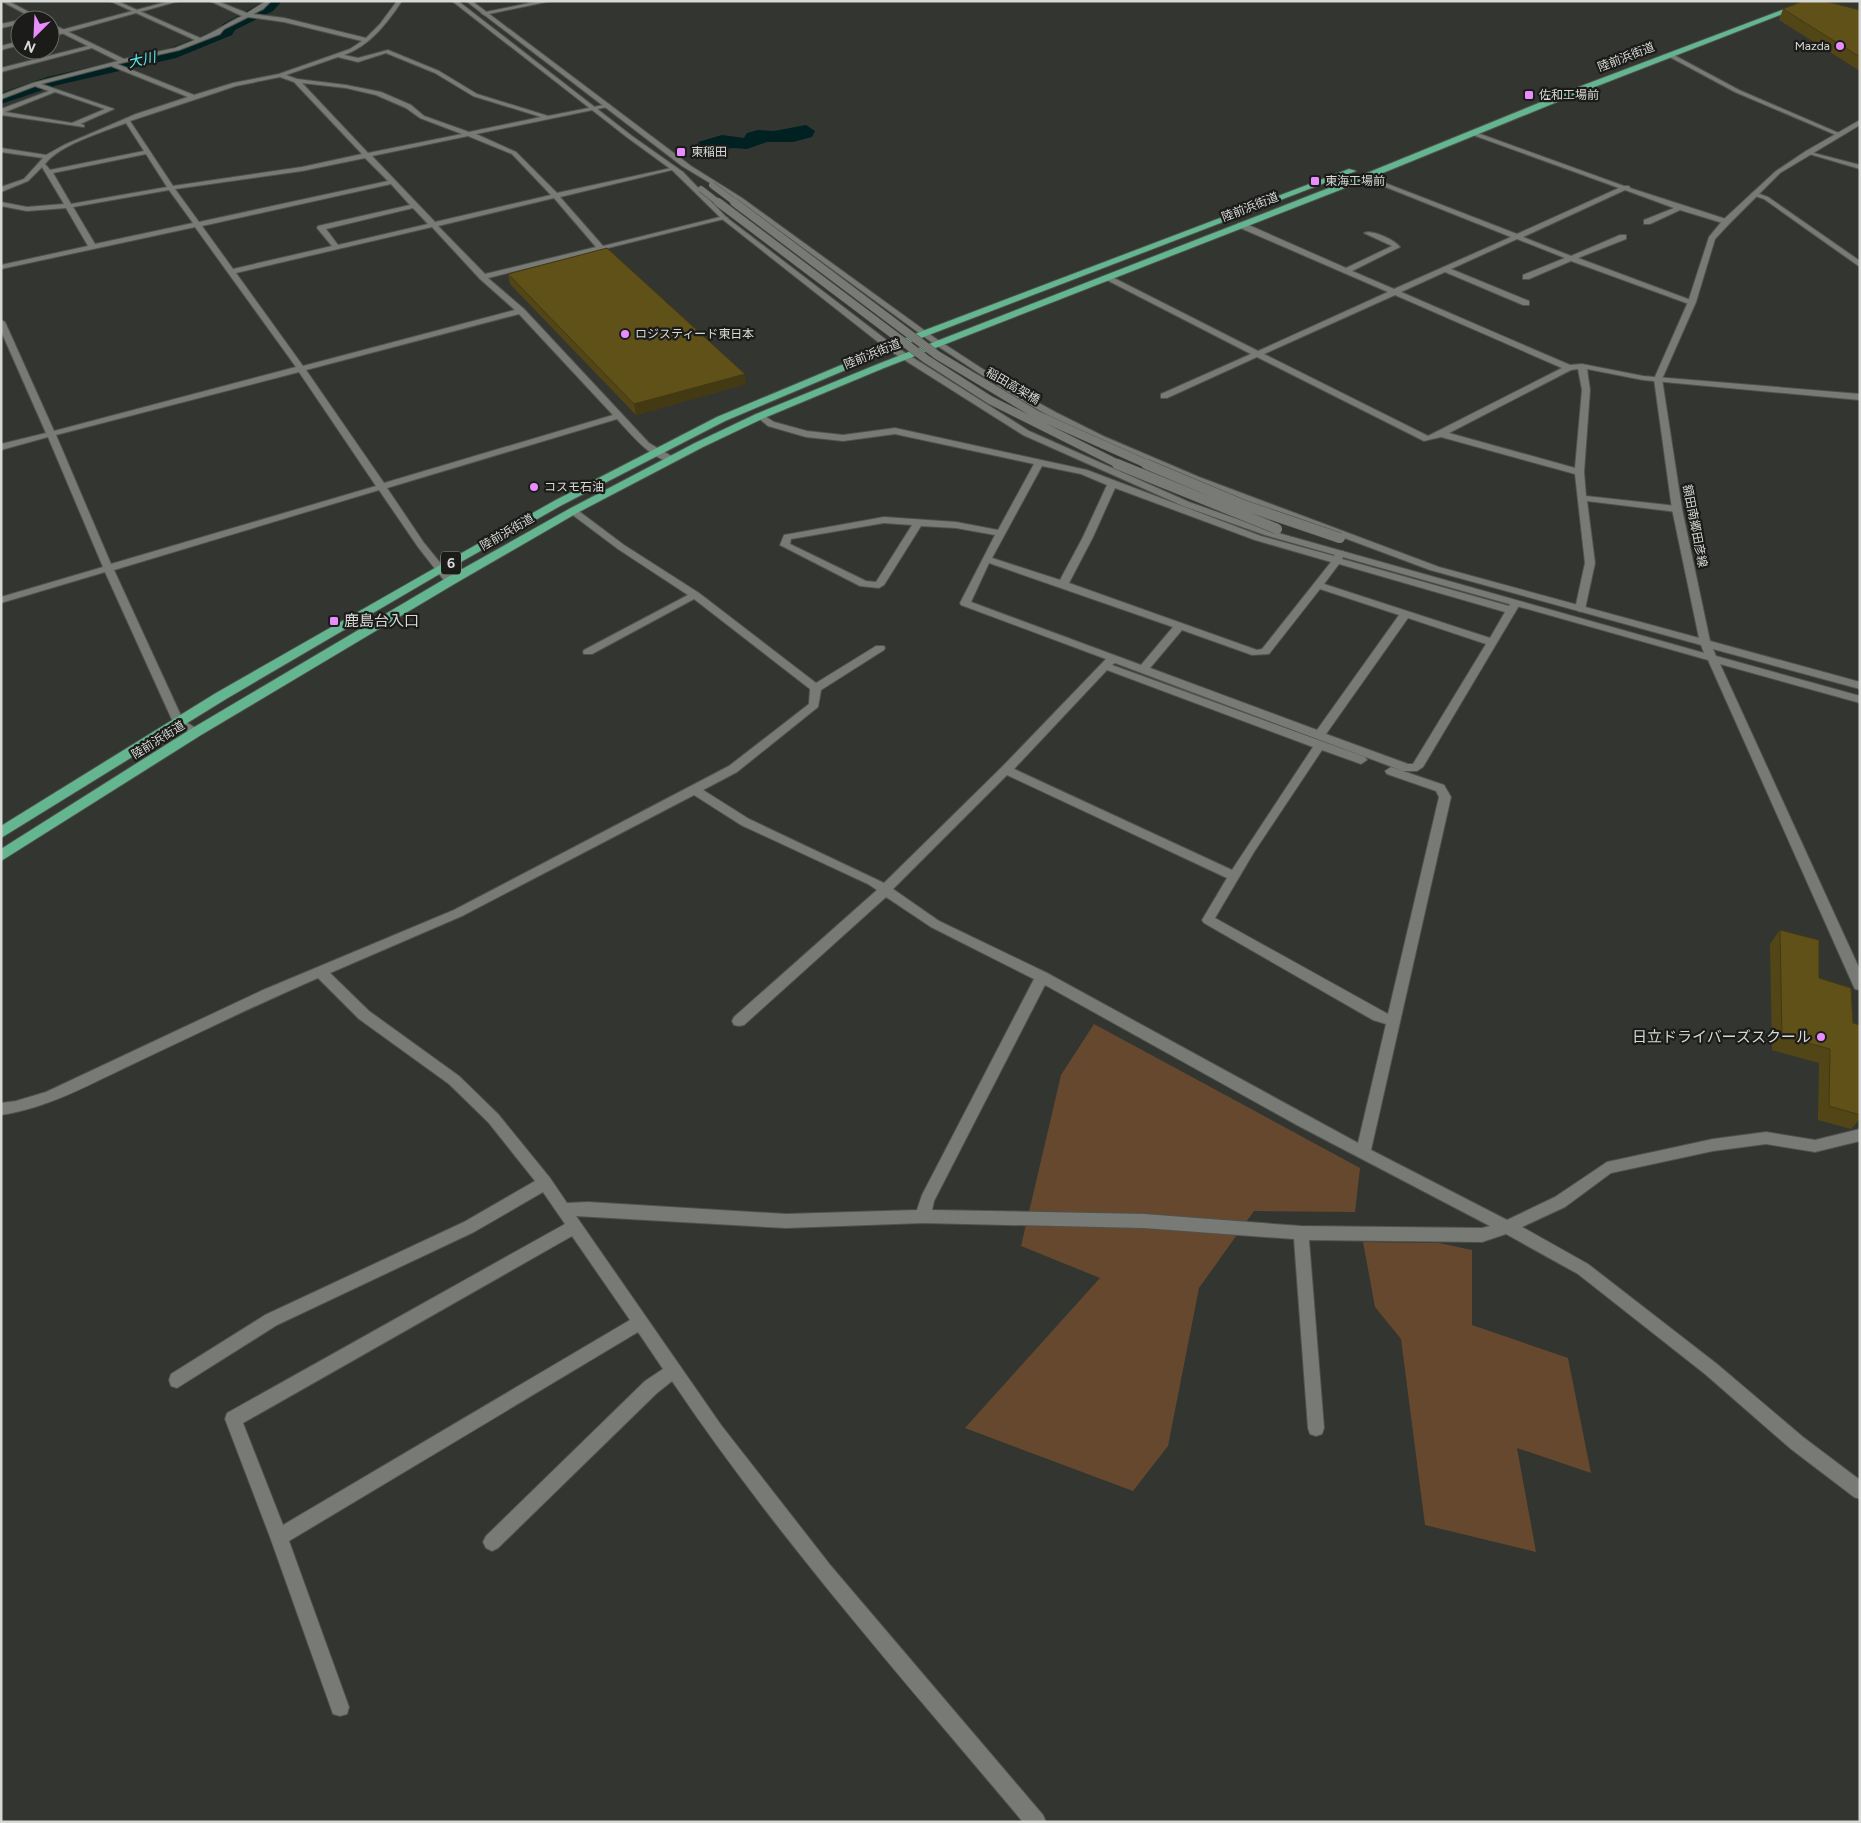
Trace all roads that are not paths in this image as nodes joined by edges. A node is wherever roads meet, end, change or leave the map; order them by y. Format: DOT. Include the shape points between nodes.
graph roads {
  1 [pos="3,1"];
  2 [pos="112,1"];
  3 [pos="177,1"];
  4 [pos="212,1"];
  5 [pos="269,1"];
  6 [pos="400,1"];
  7 [pos="454,1"];
  8 [pos="468,1"];
  9 [pos="549,1"];
  10 [pos="1789,1"];
  11 [pos="1808,3"];
  12 [pos="21,10"];
  13 [pos="136,12"];
  14 [pos="484,13"];
  15 [pos="247,15"];
  16 [pos="60,30"];
  17 [pos="64,32"];
  18 [pos="60,33"];
  19 [pos="199,40"];
  20 [pos="367,40"];
  21 [pos="94,46"];
  22 [pos="339,55"];
  23 [pos="1670,55"];
  24 [pos="123,61"];
  25 [pos="110,64"];
  26 [pos="1,70"];
  27 [pos="280,75"];
  28 [pos="296,81"];
  29 [pos="35,84"];
  30 [pos="11,88"];
  31 [pos="20,89"];
  32 [pos="53,91"];
  33 [pos="1,97"];
  34 [pos="194,97"];
  35 [pos="607,105"];
  36 [pos="592,107"];
  37 [pos="1,112"];
  38 [pos="547,117"];
  39 [pos="126,120"];
  40 [pos="1477,122"];
  41 [pos="1860,122"];
  42 [pos="74,124"];
  43 [pos="102,130"];
  44 [pos="1472,133"];
  45 [pos="468,134"];
  46 [pos="1838,134"];
  47 [pos="1,150"];
  48 [pos="148,152"];
  49 [pos="1808,152"];
  50 [pos="367,154"];
  51 [pos="46,157"];
  52 [pos="684,165"];
  53 [pos="41,166"];
  54 [pos="1860,166"];
  55 [pos="674,168"];
  56 [pos="1361,168"];
  57 [pos="49,172"];
  58 [pos="1365,177"];
  59 [pos="392,182"];
  60 [pos="1627,187"];
  61 [pos="171,188"];
  62 [pos="1,190"];
  63 [pos="1754,194"];
  64 [pos="556,196"];
  65 [pos="1,204"];
  66 [pos="69,206"];
  67 [pos="414,206"];
  68 [pos="1680,208"];
  69 [pos="724,218"];
  70 [pos="1647,222"];
  71 [pos="1726,222"];
  72 [pos="199,224"];
  73 [pos="1241,225"];
  74 [pos="434,226"];
  75 [pos="1368,233"];
  76 [pos="1517,237"];
  77 [pos="1623,237"];
  78 [pos="92,248"];
  79 [pos="337,248"];
  80 [pos="601,248"];
  81 [pos="1573,259"];
  82 [pos="1860,265"];
  83 [pos="1,267"];
  84 [pos="1445,269"];
  85 [pos="1348,270"];
  86 [pos="232,272"];
  87 [pos="483,277"];
  88 [pos="1105,277"];
  89 [pos="1526,277"];
  90 [pos="1395,292"];
  91 [pos="1692,302"];
  92 [pos="1526,303"];
  93 [pos="521,311"];
  94 [pos="1,322"];
  95 [pos="922,334"];
  96 [pos="937,344"];
  97 [pos="890,347"];
  98 [pos="1258,354"];
  99 [pos="905,356"];
  100 [pos="1582,366"];
  101 [pos="1569,368"];
  102 [pos="301,369"];
  103 [pos="1658,379"];
  104 [pos="1164,396"];
  105 [pos="1860,396"];
  106 [pos="620,416"];
  107 [pos="760,416"];
  108 [pos="51,434"];
  109 [pos="1441,434"];
  110 [pos="1,447"];
  111 [pos="656,452"];
  112 [pos="670,459"];
  113 [pos="1039,463"];
  114 [pos="1579,472"];
  115 [pos="1112,484"];
  116 [pos="381,487"];
  117 [pos="1583,498"];
  118 [pos="1677,509"];
  119 [pos="573,511"];
  120 [pos="918,524"];
  121 [pos="1001,533"];
  122 [pos="1339,556"];
  123 [pos="986,559"];
  124 [pos="108,568"];
  125 [pos="439,570"];
  126 [pos="1439,570"];
  127 [pos="450,581"];
  128 [pos="1063,584"];
  129 [pos="1318,585"];
  130 [pos="695,596"];
  131 [pos="1,600"];
  132 [pos="1513,607"];
  133 [pos="1580,609"];
  134 [pos="1405,614"];
  135 [pos="1179,627"];
  136 [pos="1492,642"];
  137 [pos="1705,643"];
  138 [pos="880,648"];
  139 [pos="588,652"];
  140 [pos="1715,660"];
  141 [pos="1109,662"];
  142 [pos="1143,669"];
  143 [pos="1860,686"];
  144 [pos="816,688"];
  145 [pos="1860,700"];
  146 [pos="179,722"];
  147 [pos="196,732"];
  148 [pos="1320,740"];
  149 [pos="1006,770"];
  150 [pos="695,790"];
  151 [pos="1,833"];
  152 [pos="1,856"];
  153 [pos="1234,876"];
  154 [pos="884,891"];
  155 [pos="321,973"];
  156 [pos="1042,977"];
  157 [pos="1860,985"];
  158 [pos="739,1021"];
  159 [pos="1393,1021"];
  160 [pos="1,1109"];
  161 [pos="1860,1135"];
  162 [pos="1363,1152"];
  163 [pos="545,1184"];
  164 [pos="563,1210"];
  165 [pos="924,1216"];
  166 [pos="574,1227"];
  167 [pos="1507,1227"];
  168 [pos="1301,1233"];
  169 [pos="640,1322"];
  170 [pos="674,1370"];
  171 [pos="177,1380"];
  172 [pos="1316,1428"];
  173 [pos="1860,1491"];
  174 [pos="279,1537"];
  175 [pos="492,1542"];
  176 [pos="340,1707"];
  177 [pos="1036,1822"];
  1 -- 12 [label="street"];
  2 -- 13 [label="street"];
  3 -- 13 [label="street"];
  4 -- 15 [label="street"];
  5 -- 15 [label="street"];
  6 -- 20 [label="street"];
  7 -- 36 [label="street"];
  8 -- 14 [label="street"];
  9 -- 14 [label="street"];
  10 -- 40 [label="highway, 陸前浜街道"];
  11 -- 23 [label="highway, 陸前浜街道 / 6"];
  13 -- 17 [label="street"];
  13 -- 19 [label="street"];
  14 -- 35 [label="street"];
  15 -- 19 [label="street" via="218,33"];
  15 -- 20 [label="street" via="284,20"];
  16 -- 17 [label="street"];
  17 -- 18 [label="street"];
  17 -- 21 [label="street"];
  19 -- 24 [label="street" via="164,53"];
  20 -- 22 [label="street"];
  21 -- 24 [label="street"];
  21 -- 26 [label="street"];
  22 -- 27 [label="street"];
  22 -- 38 [label="street" via="358,60 386,51 437,72 475,95"];
  23 -- 44 [label="highway, 陸前浜街道 / 6"];
  23 -- 46 [label="street" via="1737,91"];
  24 -- 25 [label="street"];
  25 -- 29 [label="street"];
  25 -- 34 [label="street"];
  27 -- 28 [label="street"];
  27 -- 34 [label="street" via="234,84"];
  28 -- 45 [label="street" via="346,85 385,95 422,117"];
  28 -- 50 [label="street"];
  29 -- 31 [label="street"];
  29 -- 32 [label="street"];
  30 -- 31 [label="street"];
  31 -- 33 [label="street"];
  32 -- 37 [label="street"];
  32 -- 42 [label="street" via="110,109"];
  34 -- 39 [label="street"];
  35 -- 36 [label="street"];
  35 -- 52 [label="street"];
  36 -- 38 [label="street"];
  36 -- 55 [label="street"];
  37 -- 42 [label="street"];
  38 -- 45 [label="street"];
  39 -- 43 [label="street"];
  39 -- 48 [label="street"];
  41 -- 46 [label="street"];
  42 -- 43 [label="street"];
  43 -- 51 [label="street"];
  44 -- 58 [label="highway, 陸前浜街道 / 6"];
  44 -- 60 [label="street"];
  45 -- 50 [label="street"];
  45 -- 64 [label="street" via="514,154"];
  46 -- 49 [label="street"];
  47 -- 51 [label="street"];
  48 -- 57 [label="street"];
  48 -- 61 [label="street"];
  49 -- 54 [label="street"];
  49 -- 63 [label="street" via="1778,172"];
  50 -- 59 [label="street"];
  50 -- 61 [label="street" via="302,169"];
  51 -- 53 [label="street"];
  52 -- 95 [label="street" via="737,197"];
  52 -- 126 [label="street, 稲田高架橋, bridge" via="937,356 1037,415 1106,448 1246,506"];
  53 -- 57 [label="street"];
  53 -- 62 [label="street" via="26,180"];
  55 -- 64 [label="street"];
  55 -- 69 [label="street"];
  55 -- 122 [label="street, 稲田高架橋, bridge" via="926,359 990,400 1148,478"];
  56 -- 95 [label="highway, 陸前浜街道 / 6"];
  57 -- 66 [label="street"];
  58 -- 73 [label="highway, 陸前浜街道 / 6"];
  58 -- 76 [label="street"];
  59 -- 67 [label="street"];
  59 -- 72 [label="street"];
  60 -- 68 [label="street"];
  60 -- 76 [label="street"];
  61 -- 66 [label="street"];
  61 -- 72 [label="street"];
  63 -- 71 [label="street"];
  63 -- 82 [label="street" via="1766,198"];
  64 -- 74 [label="street"];
  64 -- 80 [label="street"];
  65 -- 66 [label="street" via="27,209"];
  66 -- 78 [label="street"];
  67 -- 74 [label="street"];
  67 -- 79 [label="street" via="320,228"];
  68 -- 70 [label="street"];
  68 -- 71 [label="street"];
  69 -- 80 [label="street"];
  69 -- 97 [label="street"];
  71 -- 91 [label="street" via="1712,239"];
  72 -- 78 [label="street"];
  72 -- 86 [label="street"];
  73 -- 85 [label="street"];
  73 -- 88 [label="highway, 陸前浜街道 / 6"];
  74 -- 79 [label="street"];
  74 -- 87 [label="street"];
  75 -- 85 [label="street" via="1396,247"];
  76 -- 81 [label="street"];
  76 -- 84 [label="street"];
  77 -- 81 [label="street"];
  78 -- 83 [label="street"];
  79 -- 86 [label="street"];
  80 -- 87 [label="street"];
  81 -- 89 [label="street"];
  81 -- 91 [label="street"];
  84 -- 90 [label="street"];
  84 -- 92 [label="street"];
  85 -- 90 [label="street"];
  86 -- 102 [label="street"];
  87 -- 93 [label="street"];
  88 -- 96 [label="highway, 陸前浜街道 / 6"];
  88 -- 98 [label="street"];
  90 -- 98 [label="street"];
  90 -- 101 [label="street"];
  91 -- 103 [label="street"];
  93 -- 102 [label="street"];
  93 -- 106 [label="street"];
  94 -- 108 [label="street"];
  95 -- 96 [label="street"];
  95 -- 97 [label="highway, 陸前浜街道 / 6"];
  96 -- 99 [label="highway, 陸前浜街道 / 6"];
  96 -- 126 [label="street" via="1054,414 1111,442"];
  97 -- 99 [label="street"];
  97 -- 111 [label="highway, 陸前浜街道 / 6" via="721,419"];
  98 -- 104 [label="street"];
  98 -- 109 [label="street" via="1427,439"];
  99 -- 107 [label="highway, 陸前浜街道 / 6"];
  99 -- 122 [label="street" via="1026,432 1093,464 1204,511"];
  100 -- 101 [label="street"];
  100 -- 103 [label="street"];
  100 -- 114 [label="street" via="1586,390"];
  101 -- 109 [label="street"];
  102 -- 108 [label="street"];
  102 -- 116 [label="street"];
  103 -- 105 [label="street"];
  103 -- 118 [label="street, 額田南郷田彦線"];
  106 -- 111 [label="street"];
  106 -- 116 [label="street"];
  107 -- 112 [label="highway, 陸前浜街道 / 6"];
  107 -- 113 [label="street" via="771,424 806,434 843,438 894,431"];
  108 -- 110 [label="street"];
  108 -- 124 [label="street"];
  109 -- 114 [label="street"];
  111 -- 112 [label="street"];
  111 -- 125 [label="highway, 陸前浜街道 / 6"];
  112 -- 119 [label="highway, 陸前浜街道 / 6"];
  113 -- 115 [label="street" via="1084,472"];
  113 -- 121 [label="street"];
  114 -- 117 [label="street"];
  115 -- 122 [label="street" via="1258,538"];
  115 -- 128 [label="street"];
  116 -- 124 [label="street"];
  116 -- 125 [label="street"];
  117 -- 118 [label="street"];
  117 -- 133 [label="street" via="1590,563"];
  118 -- 137 [label="street, 額田南郷田彦線"];
  119 -- 127 [label="highway, 陸前浜街道 / 6"];
  119 -- 130 [label="street" via="620,547"];
  120 -- 120 [label="street" via="884,520 787,537 786,545 864,584 879,585"];
  120 -- 121 [label="street" via="956,525"];
  121 -- 123 [label="street"];
  122 -- 129 [label="street"];
  122 -- 132 [label="street"];
  123 -- 128 [label="street"];
  123 -- 141 [label="street" via="965,603"];
  124 -- 131 [label="street"];
  124 -- 146 [label="street"];
  125 -- 127 [label="street"];
  125 -- 146 [label="highway, 陸前浜街道 / 6"];
  126 -- 133 [label="street"];
  127 -- 147 [label="highway, 陸前浜街道 / 6"];
  128 -- 135 [label="street"];
  129 -- 134 [label="street"];
  129 -- 135 [label="street" via="1265,652 1256,653"];
  130 -- 139 [label="street"];
  130 -- 144 [label="street"];
  132 -- 136 [label="street"];
  132 -- 140 [label="street"];
  133 -- 137 [label="street"];
  134 -- 136 [label="street"];
  134 -- 148 [label="street"];
  135 -- 142 [label="street"];
  136 -- 148 [label="street" via="1417,767 1407,768"];
  137 -- 140 [label="street, 額田南郷田彦線"];
  137 -- 143 [label="street"];
  138 -- 144 [label="street"];
  140 -- 145 [label="street"];
  140 -- 157 [label="street, 額田南郷田彦線"];
  141 -- 142 [label="street"];
  141 -- 148 [label="street"];
  141 -- 149 [label="street"];
  142 -- 148 [label="street"];
  144 -- 150 [label="street" via="814,705 793,723 732,769"];
  146 -- 147 [label="street"];
  146 -- 151 [label="highway, 陸前浜街道 / 6"];
  147 -- 152 [label="highway, 陸前浜街道 / 6"];
  148 -- 153 [label="street"];
  148 -- 159 [label="street" via="1440,788 1445,796"];
  149 -- 153 [label="street"];
  149 -- 154 [label="street"];
  150 -- 154 [label="street" via="745,822 872,881"];
  150 -- 155 [label="street" via="458,913"];
  153 -- 159 [label="street" via="1208,920 1378,1016"];
  154 -- 156 [label="street" via="935,924"];
  154 -- 158 [label="street"];
  155 -- 160 [label="street" via="268,994 50,1097"];
  155 -- 163 [label="street" via="364,1015 454,1080 493,1118"];
  156 -- 162 [label="street"];
  156 -- 165 [label="street" via="927,1200"];
  159 -- 162 [label="street"];
  161 -- 167 [label="street" via="1815,1146 1757,1139 1607,1168 1560,1202"];
  162 -- 167 [label="street"];
  163 -- 164 [label="street"];
  163 -- 171 [label="street" via="470,1227 271,1320"];
  164 -- 165 [label="street" via="786,1221"];
  164 -- 166 [label="street"];
  165 -- 168 [label="street" via="1144,1221"];
  166 -- 169 [label="street"];
  166 -- 174 [label="street" via="234,1419"];
  167 -- 168 [label="street" via="1482,1235"];
  167 -- 173 [label="street" via="1583,1269"];
  168 -- 172 [label="street"];
  169 -- 170 [label="street"];
  169 -- 174 [label="street"];
  170 -- 175 [label="street" via="651,1387"];
  170 -- 177 [label="street" via="715,1432 825,1572"];
  174 -- 176 [label="street"];
}
